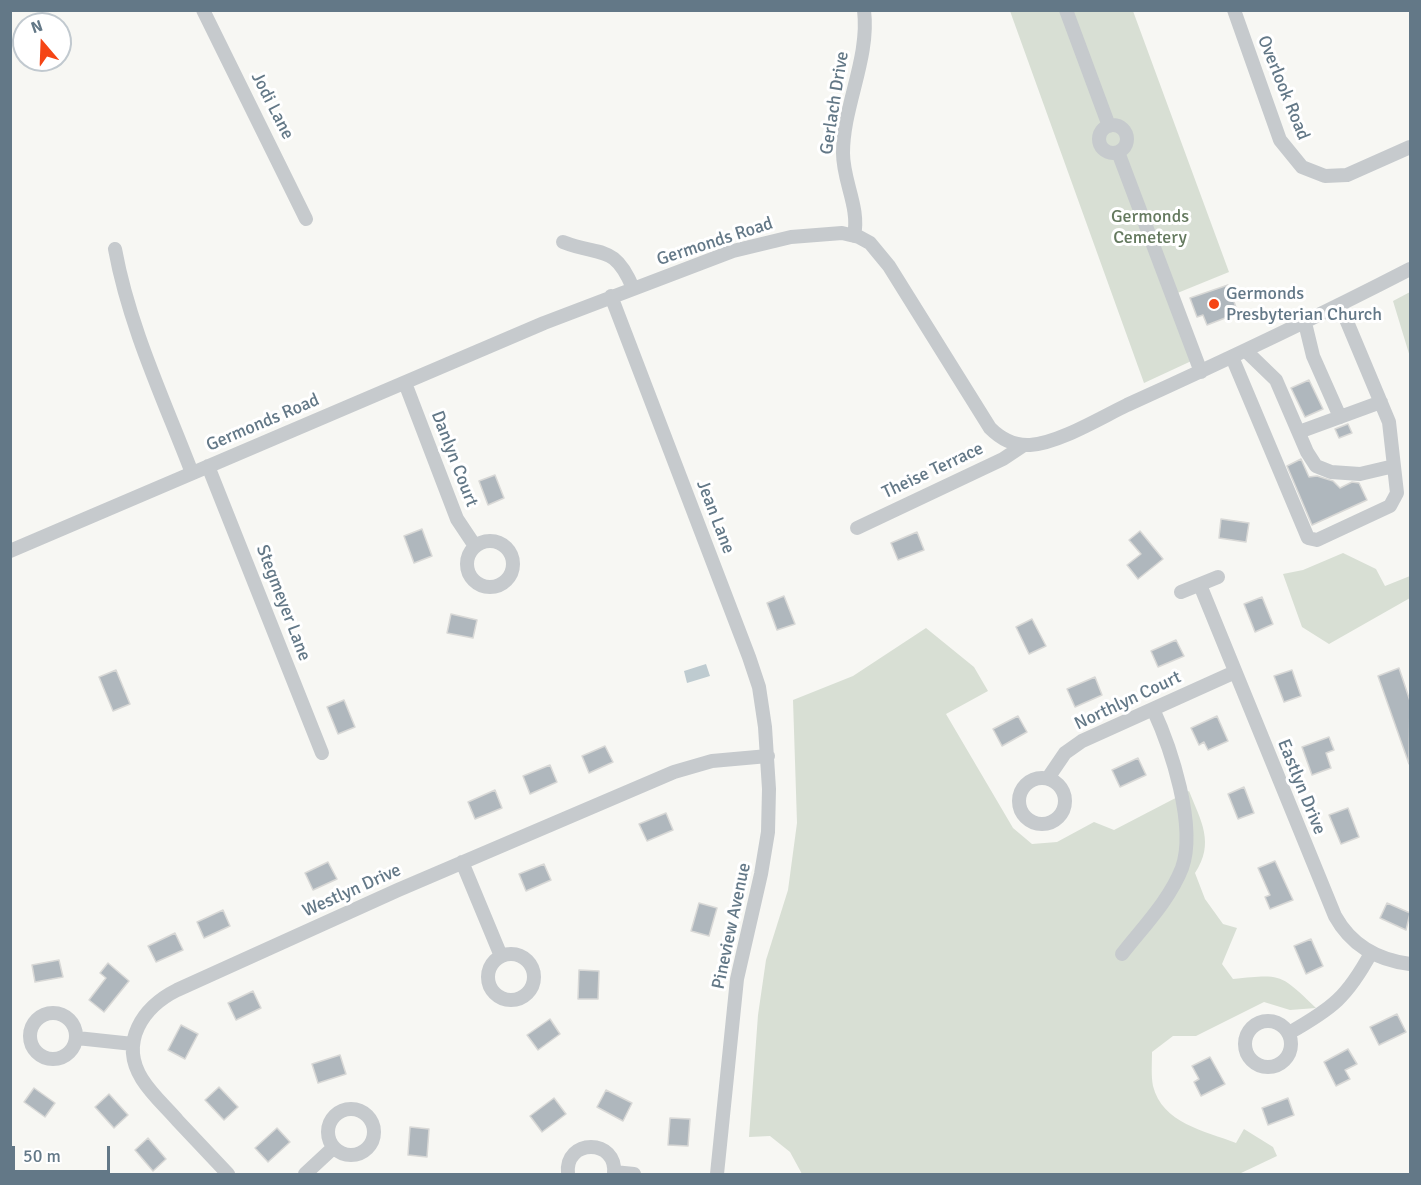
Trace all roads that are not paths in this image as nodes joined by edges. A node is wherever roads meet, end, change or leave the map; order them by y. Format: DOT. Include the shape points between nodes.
graph roads {
  1 [pos="202,10"];
  2 [pos="864,10"];
  3 [pos="1066,10"];
  4 [pos="1234,10"];
  5 [pos="1108,126"];
  6 [pos="1410,147"];
  7 [pos="1118,152"];
  8 [pos="306,219"];
  9 [pos="855,236"];
  10 [pos="563,242"];
  11 [pos="115,249"];
  12 [pos="1410,269"];
  13 [pos="633,288"];
  14 [pos="611,296"];
  15 [pos="1340,305"];
  16 [pos="1305,322"];
  17 [pos="1246,351"];
  18 [pos="1232,357"];
  19 [pos="1201,372"];
  20 [pos="405,382"];
  21 [pos="1381,402"];
  22 [pos="1340,417"];
  23 [pos="1299,432"];
  24 [pos="1024,445"];
  25 [pos="208,466"];
  26 [pos="1394,466"];
  27 [pos="192,473"];
  28 [pos="856,528"];
  29 [pos="475,546"];
  30 [pos="10,551"];
  31 [pos="1218,577"];
  32 [pos="1200,585"];
  33 [pos="1181,592"];
  34 [pos="1235,672"];
  35 [pos="1153,709"];
  36 [pos="322,753"];
  37 [pos="768,756"];
  38 [pos="1048,778"];
  39 [pos="462,862"];
  40 [pos="1371,953"];
  41 [pos="1122,954"];
  42 [pos="501,956"];
  43 [pos="1410,964"];
  44 [pos="1289,1033"];
  45 [pos="77,1038"];
  46 [pos="133,1044"];
  47 [pos="333,1148"];
  48 [pos="614,1173"];
  49 [pos="228,1174"];
  50 [pos="305,1174"];
  51 [pos="568,1174"];
  52 [pos="633,1174"];
  53 [pos="717,1174"];
  1 -- 8 [label="street, Jodi Lane"];
  2 -- 9 [label="street, Gerlach Drive" via="864,36 843,154 856,218"];
  3 -- 5 [label="street"];
  4 -- 6 [label="street, Overlook Road" via="1280,140 1302,167 1326,176 1347,175"];
  5 -- 7 [label="street" via="1101,132 1100,144 1109,152"];
  5 -- 7 [label="street" via="1121,127 1126,135 1125,146"];
  7 -- 19 [label="street"];
  9 -- 13 [label="street, Germonds Road" via="819,234 769,241"];
  9 -- 24 [label="street" via="870,243 885,260 990,428 1006,440"];
  10 -- 13 [label="street" via="609,254 619,261"];
  11 -- 27 [label="street" via="121,281"];
  12 -- 15 [label="street"];
  13 -- 14 [label="street, Germonds Road"];
  14 -- 20 [label="street, Germonds Road"];
  14 -- 37 [label="street, Jean Lane" via="755,672"];
  15 -- 16 [label="street"];
  15 -- 21 [label="street"];
  16 -- 17 [label="street"];
  16 -- 22 [label="street" via="1313,356"];
  17 -- 18 [label="street"];
  17 -- 23 [label="street" via="1276,380"];
  18 -- 19 [label="street"];
  18 -- 26 [label="street" via="1310,540 1390,506 1397,493"];
  19 -- 24 [label="street" via="1056,437"];
  20 -- 25 [label="street, Germonds Road"];
  20 -- 29 [label="street, Danlyn Court" via="457,519"];
  21 -- 22 [label="street"];
  21 -- 26 [label="street" via="1391,429"];
  22 -- 23 [label="street"];
  23 -- 26 [label="street" via="1311,460 1323,470 1366,473"];
  24 -- 28 [label="street, Theise Terrace" via="1003,459"];
  25 -- 27 [label="street, Germonds Road"];
  25 -- 36 [label="street, Stegmeyer Lane"];
  27 -- 30 [label="street, Germonds Road"];
  31 -- 32 [label="street"];
  32 -- 33 [label="street"];
  32 -- 34 [label="street, Eastlyn Drive"];
  34 -- 35 [label="street, Northlyn Court"];
  34 -- 40 [label="street, Eastlyn Drive" via="1330,906 1344,931"];
  35 -- 38 [label="street, Northlyn Court" via="1073,746 1058,760"];
  35 -- 41 [label="street" via="1176,767 1186,851 1172,888"];
  37 -- 39 [label="street, Westlyn Drive" via="712,761 684,769"];
  37 -- 53 [label="street, Pineview Avenue" via="766,846 736,979"];
  39 -- 42 [label="street"];
  39 -- 46 [label="street, Westlyn Drive" via="170,994 144,1015"];
  40 -- 43 [label="street, Eastlyn Drive"];
  40 -- 44 [label="street" via="1343,998"];
  45 -- 46 [label="street"];
  46 -- 49 [label="street" via="137,1068 145,1084"];
  47 -- 50 [label="street"];
  48 -- 51 [label="street" via="613,1161 606,1152 590,1146 573,1154"];
  48 -- 52 [label="street"];
}
